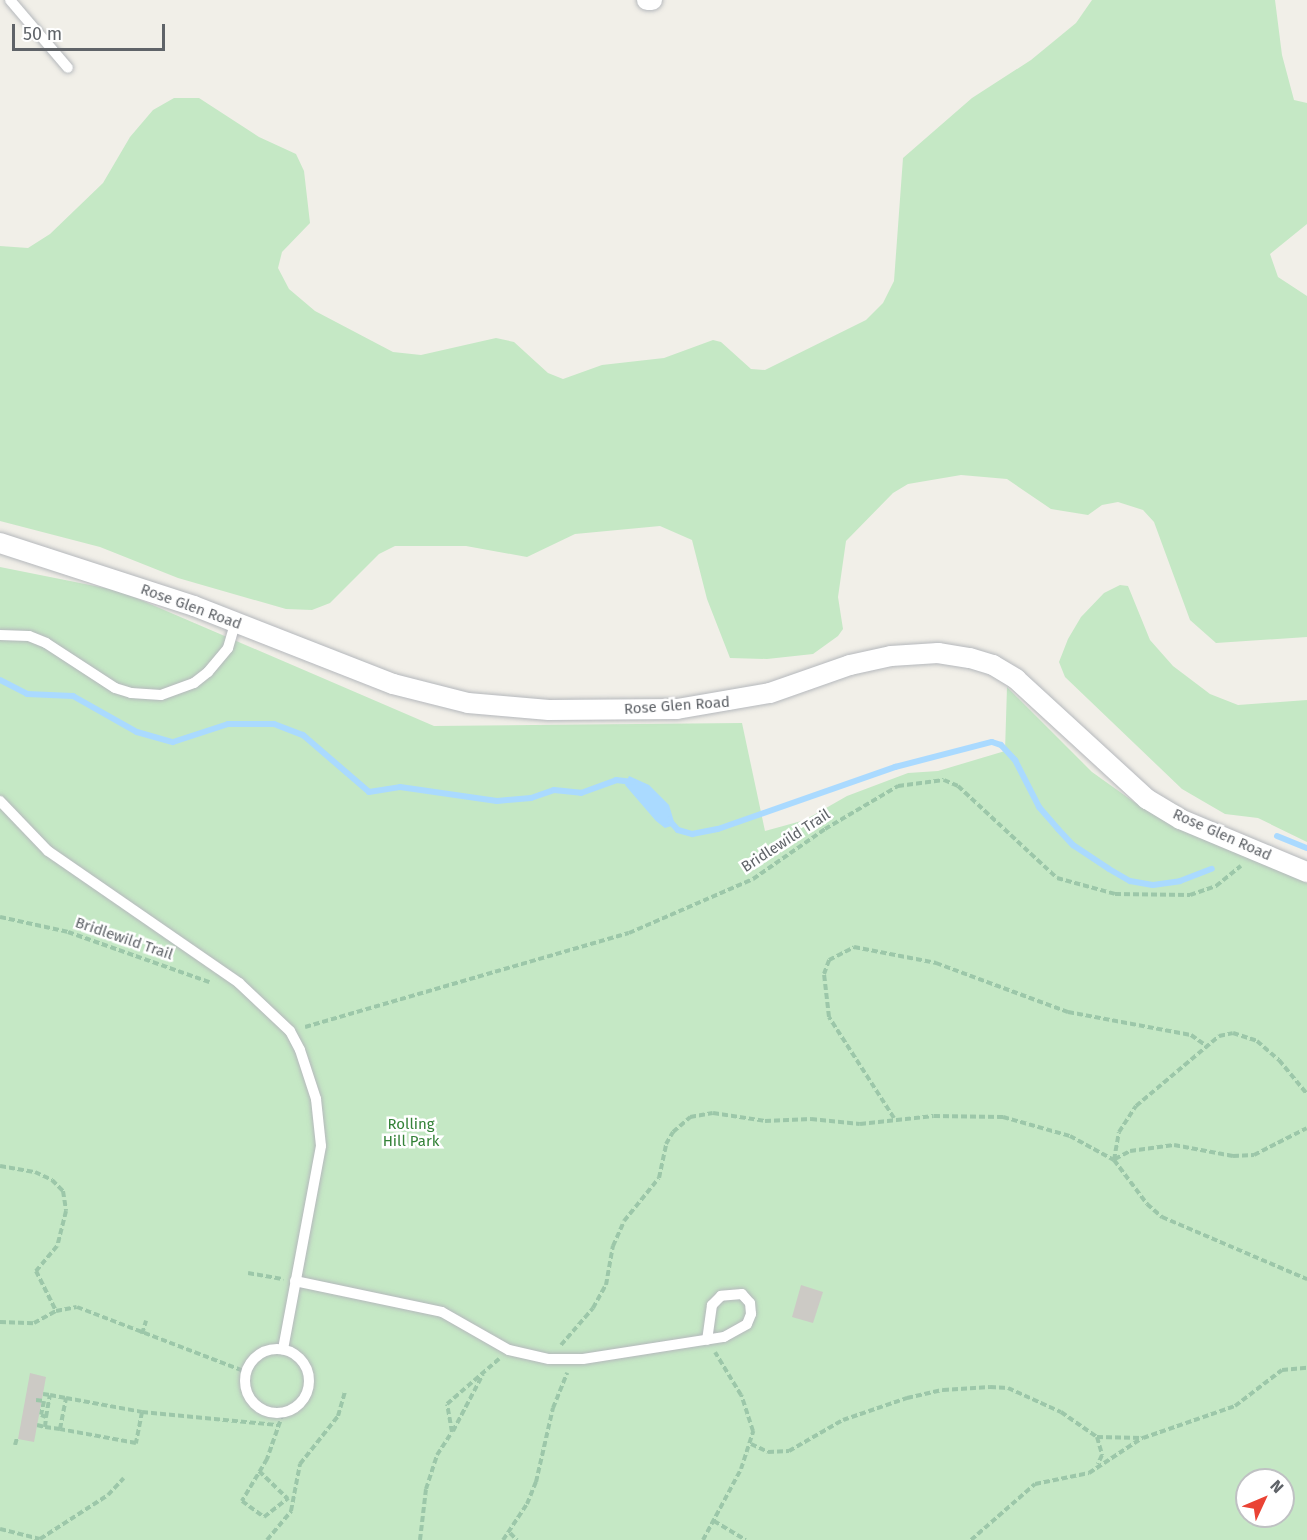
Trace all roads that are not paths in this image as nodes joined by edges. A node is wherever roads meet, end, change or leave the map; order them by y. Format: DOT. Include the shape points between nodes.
graph roads {
  1 [pos="9,0"];
  2 [pos="647,0"];
  3 [pos="652,0"];
  4 [pos="68,68"];
  5 [pos="0,543"];
  6 [pos="235,623"];
  7 [pos="0,635"];
  8 [pos="0,801"];
  9 [pos="1307,872"];
  10 [pos="295,1281"];
  11 [pos="707,1340"];
  12 [pos="283,1349"];
  1 -- 4 [label="lane"];
  2 -- 3 [label="street"];
  5 -- 6 [label="street, Rose Glen Road"];
  6 -- 7 [label="lane" via="228,648 208,672 178,691 161,695 115,688 29,636"];
  6 -- 9 [label="street, Rose Glen Road" via="423,692 468,703 549,710 677,709 735,702 891,656 939,653 970,658 993,665 1022,684 1099,759 1147,799 1180,819"];
  8 -- 10 [label="lane" via="48,851 239,982 290,1031 310,1072 321,1120 320,1155"];
  10 -- 11 [label="lane" via="442,1312 508,1350 549,1359 575,1359"];
  10 -- 12 [label="lane"];
  11 -- 11 [label="lane" via="712,1305 721,1296 742,1294 750,1303 747,1324 724,1338"];
  12 -- 12 [label="lane" via="302,1360 310,1381 302,1402 283,1413 262,1410 253,1403 244,1383 246,1372 264,1351"];
}
